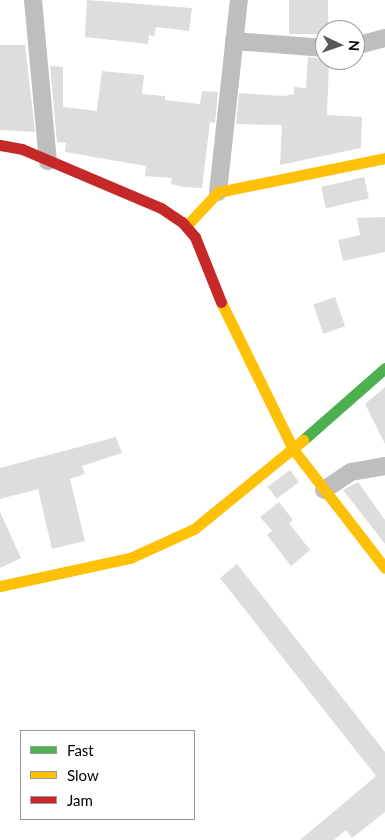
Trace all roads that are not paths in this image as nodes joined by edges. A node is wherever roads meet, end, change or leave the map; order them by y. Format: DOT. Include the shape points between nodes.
graph roads {
  1 [pos="33,0"];
  2 [pos="239,0"];
  3 [pos="385,38"];
  4 [pos="234,41"];
  5 [pos="365,43"];
  6 [pos="315,47"];
  7 [pos="0,145"];
  8 [pos="385,158"];
  9 [pos="48,161"];
  10 [pos="218,192"];
  11 [pos="186,226"];
  12 [pos="385,368"];
  13 [pos="293,449"];
  14 [pos="385,466"];
  15 [pos="324,490"];
  16 [pos="385,568"];
  17 [pos="0,586"];
  1 -- 9 [label="street"];
  2 -- 4 [label="street"];
  3 -- 5 [label="street"];
  4 -- 6 [label="street"];
  4 -- 10 [label="street"];
  7 -- 9 [label="street" via="22,149"];
  8 -- 10 [label="street"];
  9 -- 11 [label="street" via="162,208"];
  10 -- 11 [label="street"];
  11 -- 13 [label="street" via="195,237 221,301"];
  12 -- 13 [label="street"];
  13 -- 15 [label="street"];
  13 -- 17 [label="street" via="194,529 130,558 42,580"];
  14 -- 15 [label="street" via="351,472"];
  15 -- 16 [label="street"];
}
